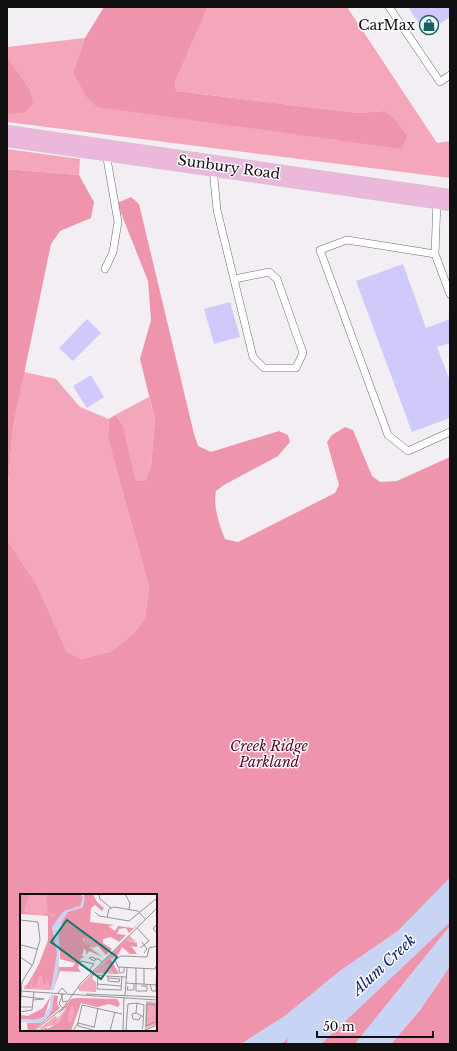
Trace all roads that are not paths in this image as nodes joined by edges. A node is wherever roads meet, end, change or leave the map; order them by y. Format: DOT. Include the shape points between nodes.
graph roads {
  1 [pos="389,7"];
  2 [pos="450,75"];
  3 [pos="7,136"];
  4 [pos="105,149"];
  5 [pos="212,164"];
  6 [pos="444,199"];
  7 [pos="435,254"];
  8 [pos="105,269"];
  9 [pos="235,279"];
  10 [pos="450,294"];
  11 [pos="450,432"];
  1 -- 2 [label="lane" via="440,82"];
  3 -- 4 [label="main road, Sunbury Road"];
  4 -- 5 [label="main road, Sunbury Road"];
  4 -- 8 [label="lane" via="118,222 113,252"];
  5 -- 6 [label="main road, Sunbury Road"];
  5 -- 9 [label="lane" via="217,210"];
  6 -- 7 [label="lane"];
  7 -- 10 [label="lane"];
  7 -- 11 [label="lane" via="348,240 320,250 388,435 408,451"];
  9 -- 9 [label="lane" via="253,357 264,368 296,368 303,353 277,279 269,272"];
}
